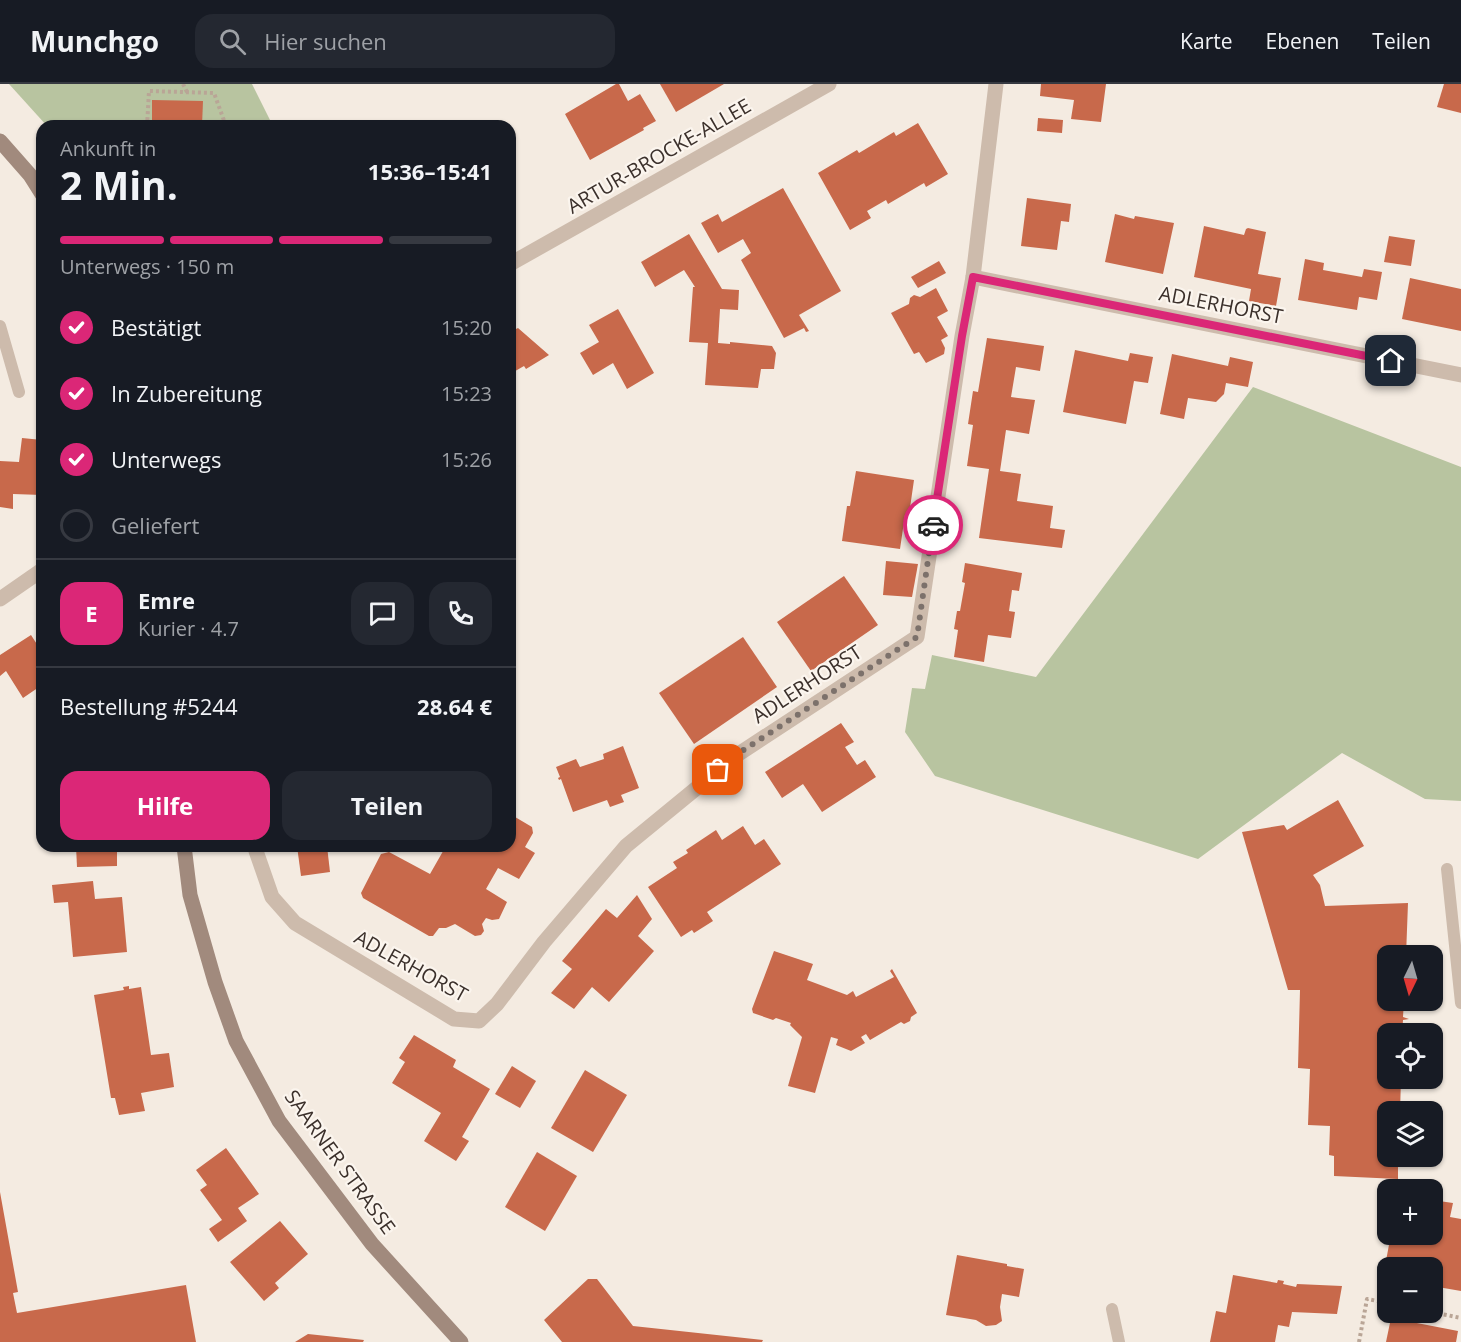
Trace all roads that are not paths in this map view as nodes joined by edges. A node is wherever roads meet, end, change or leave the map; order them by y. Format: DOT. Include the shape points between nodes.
graph roads {
  1 [pos="829,84"];
  2 [pos="996,84"];
  3 [pos="0,141"];
  4 [pos="36,184"];
  5 [pos="516,261"];
  6 [pos="973,277"];
  7 [pos="0,326"];
  8 [pos="1461,375"];
  9 [pos="19,392"];
  10 [pos="36,574"];
  11 [pos="0,599"];
  12 [pos="185,852"];
  13 [pos="258,852"];
  14 [pos="1447,869"];
  15 [pos="1461,1003"];
  16 [pos="1112,1309"];
  17 [pos="461,1342"];
  18 [pos="1119,1342"];
  1 -- 5 [label="street, ARTUR-BROCKE-ALLEE"];
  2 -- 6 [label="street, ADLERHORST"];
  3 -- 4 [label="main road"];
  6 -- 8 [label="street, ADLERHORST"];
  6 -- 13 [label="street, ADLERHORST" via="917,637 736,755 626,846 479,1021 454,1018 295,923 273,897"];
  7 -- 9 [label="lane"];
  10 -- 11 [label="street"];
  12 -- 17 [label="main road, SAARNER STRASSE" via="190,895 215,982 236,1041 279,1120 372,1244"];
  14 -- 15 [label="lane"];
  16 -- 18 [label="lane"];
}
